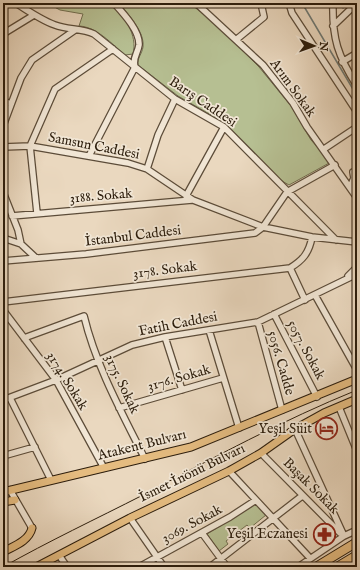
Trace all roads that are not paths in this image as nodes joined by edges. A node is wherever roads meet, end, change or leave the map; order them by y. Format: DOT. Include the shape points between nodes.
graph roads {
  1 [pos="16,3"];
  2 [pos="114,3"];
  3 [pos="196,3"];
  4 [pos="262,3"];
  5 [pos="289,3"];
  6 [pos="333,3"];
  7 [pos="357,3"];
  8 [pos="34,14"];
  9 [pos="332,26"];
  10 [pos="75,30"];
  11 [pos="3,34"];
  12 [pos="237,39"];
  13 [pos="113,49"];
  14 [pos="357,53"];
  15 [pos="135,57"];
  16 [pos="124,58"];
  17 [pos="342,62"];
  18 [pos="135,66"];
  19 [pos="357,86"];
  20 [pos="175,99"];
  21 [pos="3,101"];
  22 [pos="11,104"];
  23 [pos="357,112"];
  24 [pos="3,126"];
  25 [pos="357,126"];
  26 [pos="224,127"];
  27 [pos="30,146"];
  28 [pos="3,147"];
  29 [pos="324,149"];
  30 [pos="89,156"];
  31 [pos="335,165"];
  32 [pos="147,169"];
  33 [pos="353,172"];
  34 [pos="350,187"];
  35 [pos="3,192"];
  36 [pos="287,192"];
  37 [pos="186,196"];
  38 [pos="357,198"];
  39 [pos="193,200"];
  40 [pos="37,213"];
  41 [pos="12,216"];
  42 [pos="263,227"];
  43 [pos="312,237"];
  44 [pos="3,238"];
  45 [pos="336,240"];
  46 [pos="357,242"];
  47 [pos="21,244"];
  48 [pos="36,258"];
  49 [pos="3,261"];
  50 [pos="357,267"];
  51 [pos="290,268"];
  52 [pos="356,276"];
  53 [pos="346,278"];
  54 [pos="315,295"];
  55 [pos="306,300"];
  56 [pos="3,302"];
  57 [pos="3,310"];
  58 [pos="274,314"];
  59 [pos="258,322"];
  60 [pos="209,330"];
  61 [pos="165,337"];
  62 [pos="24,338"];
  63 [pos="99,362"];
  64 [pos="357,370"];
  65 [pos="223,378"];
  66 [pos="357,379"];
  67 [pos="56,380"];
  68 [pos="182,390"];
  69 [pos="317,397"];
  70 [pos="10,398"];
  71 [pos="357,399"];
  72 [pos="3,400"];
  73 [pos="339,407"];
  74 [pos="119,408"];
  75 [pos="282,410"];
  76 [pos="239,428"];
  77 [pos="295,429"];
  78 [pos="35,447"];
  79 [pos="357,451"];
  80 [pos="261,453"];
  81 [pos="3,456"];
  82 [pos="145,459"];
  83 [pos="104,468"];
  84 [pos="229,471"];
  85 [pos="51,480"];
  86 [pos="7,491"];
  87 [pos="302,496"];
  88 [pos="15,500"];
  89 [pos="256,500"];
  90 [pos="3,502"];
  91 [pos="130,518"];
  92 [pos="273,519"];
  93 [pos="32,528"];
  94 [pos="357,530"];
  95 [pos="202,533"];
  96 [pos="344,536"];
  97 [pos="357,542"];
  98 [pos="3,552"];
  99 [pos="59,555"];
  100 [pos="357,555"];
  101 [pos="157,556"];
  102 [pos="221,558"];
  103 [pos="310,558"];
  104 [pos="36,567"];
  105 [pos="67,567"];
  106 [pos="140,567"];
  107 [pos="164,567"];
  108 [pos="210,567"];
  109 [pos="228,567"];
  110 [pos="298,567"];
  111 [pos="316,567"];
  112 [pos="336,567"];
  1 -- 8 [label="street, Barış Caddesi"];
  2 -- 15 [label="street" via="134,28 139,45"];
  3 -- 12 [label="street, Arım Sokak"];
  4 -- 12 [label="street" via="264,17"];
  5 -- 23 [label="street" via="292,13"];
  6 -- 9 [label="street"];
  7 -- 9 [label="street"];
  8 -- 10 [label="street, Barış Caddesi" via="54,25"];
  8 -- 11 [label="street"];
  9 -- 17 [label="street"];
  10 -- 13 [label="street, Barış Caddesi" via="86,30"];
  10 -- 22 [label="street" via="32,60 21,78"];
  12 -- 29 [label="street, Arım Sokak" via="263,64"];
  13 -- 16 [label="street, Barış Caddesi"];
  13 -- 27 [label="street" via="55,89"];
  14 -- 17 [label="street"];
  15 -- 16 [label="street"];
  15 -- 18 [label="street"];
  16 -- 18 [label="street, Barış Caddesi"];
  17 -- 19 [label="street"];
  18 -- 20 [label="street, Barış Caddesi"];
  18 -- 30 [label="street"];
  20 -- 26 [label="street, Barış Caddesi"];
  20 -- 32 [label="street" via="158,135"];
  21 -- 22 [label="street"];
  22 -- 24 [label="street"];
  25 -- 29 [label="street"];
  26 -- 36 [label="street, Barış Caddesi"];
  26 -- 37 [label="street"];
  27 -- 28 [label="street, Samsun Caddesi"];
  27 -- 30 [label="street, Samsun Caddesi"];
  27 -- 40 [label="street"];
  29 -- 31 [label="street, Arım Sokak"];
  30 -- 32 [label="street, Samsun Caddesi"];
  31 -- 34 [label="street, Arım Sokak"];
  31 -- 36 [label="street"];
  32 -- 37 [label="street, Samsun Caddesi"];
  33 -- 34 [label="street" via="354,178"];
  34 -- 38 [label="street, Arım Sokak"];
  35 -- 41 [label="street"];
  36 -- 42 [label="street"];
  36 -- 45 [label="street, Barış Caddesi"];
  37 -- 39 [label="street, Samsun Caddesi"];
  39 -- 40 [label="street, 3188. Sokak"];
  39 -- 42 [label="street, Samsun Caddesi"];
  40 -- 41 [label="street, 3188. Sokak"];
  41 -- 47 [label="street"];
  42 -- 43 [label="street, Samsun Caddesi"];
  42 -- 48 [label="street, İstanbul Caddesi" via="255,233 228,237"];
  43 -- 45 [label="street, Samsun Caddesi"];
  43 -- 51 [label="street, 3178. Sokak" via="308,254"];
  44 -- 47 [label="street"];
  45 -- 46 [label="street, Samsun Caddesi"];
  47 -- 48 [label="street"];
  48 -- 49 [label="street, İstanbul Caddesi"];
  50 -- 53 [label="street"];
  51 -- 55 [label="street"];
  51 -- 56 [label="street, 3178. Sokak"];
  52 -- 53 [label="street, Fatih Caddesi"];
  53 -- 54 [label="street, Fatih Caddesi"];
  54 -- 55 [label="street, Fatih Caddesi"];
  54 -- 64 [label="street"];
  55 -- 58 [label="street, Fatih Caddesi"];
  57 -- 62 [label="street, 3174. Sokak"];
  58 -- 59 [label="street, Fatih Caddesi"];
  58 -- 69 [label="street, 5057. Sokak"];
  59 -- 60 [label="street, Fatih Caddesi"];
  59 -- 75 [label="street, 5056. Cadde"];
  60 -- 61 [label="street, Fatih Caddesi"];
  60 -- 65 [label="street"];
  61 -- 63 [label="street, Fatih Caddesi" via="132,345"];
  61 -- 68 [label="street"];
  62 -- 63 [label="street, 3175. Sokak" via="84,316 91,345"];
  62 -- 67 [label="street, 3174. Sokak"];
  63 -- 67 [label="street, Fatih Caddesi"];
  63 -- 74 [label="street, 3175. Sokak"];
  65 -- 68 [label="street, 3176. Sokak"];
  65 -- 76 [label="street"];
  66 -- 69 [label="main road"];
  67 -- 70 [label="street, Fatih Caddesi"];
  67 -- 83 [label="street, 3174. Sokak"];
  68 -- 74 [label="street, 3176. Sokak"];
  69 -- 75 [label="main road"];
  70 -- 72 [label="street, Fatih Caddesi"];
  70 -- 78 [label="street"];
  71 -- 73 [label="main road, İsmet İnönü Bulvarı"];
  73 -- 77 [label="main road, İsmet İnönü Bulvarı"];
  73 -- 79 [label="street"];
  74 -- 82 [label="street, 3175. Sokak"];
  75 -- 76 [label="main road, Atakent Bulvarı"];
  76 -- 82 [label="main road, Atakent Bulvarı" via="191,447"];
  77 -- 80 [label="main road, İsmet İnönü Bulvarı"];
  77 -- 96 [label="street"];
  78 -- 81 [label="street"];
  78 -- 85 [label="street"];
  80 -- 84 [label="main road, İsmet İnönü Bulvarı"];
  80 -- 87 [label="street, Başak Sokak"];
  82 -- 83 [label="main road, Atakent Bulvarı"];
  83 -- 85 [label="main road, Atakent Bulvarı"];
  84 -- 89 [label="street"];
  84 -- 91 [label="main road, İsmet İnönü Bulvarı"];
  85 -- 86 [label="main road, Atakent Bulvarı"];
  86 -- 88 [label="street"];
  87 -- 92 [label="street"];
  87 -- 96 [label="street, Başak Sokak"];
  88 -- 90 [label="main road"];
  88 -- 93 [label="street"];
  89 -- 92 [label="street"];
  89 -- 95 [label="street, 3069. Sokak"];
  91 -- 99 [label="main road, İsmet İnönü Bulvarı"];
  91 -- 101 [label="street"];
  92 -- 102 [label="street"];
  92 -- 103 [label="street"];
  93 -- 98 [label="main road" via="30,535 24,540"];
  94 -- 96 [label="street"];
  95 -- 101 [label="street, 3069. Sokak"];
  95 -- 102 [label="street"];
  96 -- 103 [label="street"];
  97 -- 111 [label="highway"];
  99 -- 104 [label="main road, İsmet İnönü Bulvarı"];
  99 -- 105 [label="street"];
  100 -- 112 [label="highway"];
  101 -- 106 [label="street, 3069. Sokak"];
  101 -- 107 [label="street"];
  102 -- 108 [label="street"];
  102 -- 109 [label="street"];
  103 -- 110 [label="street"];
}
